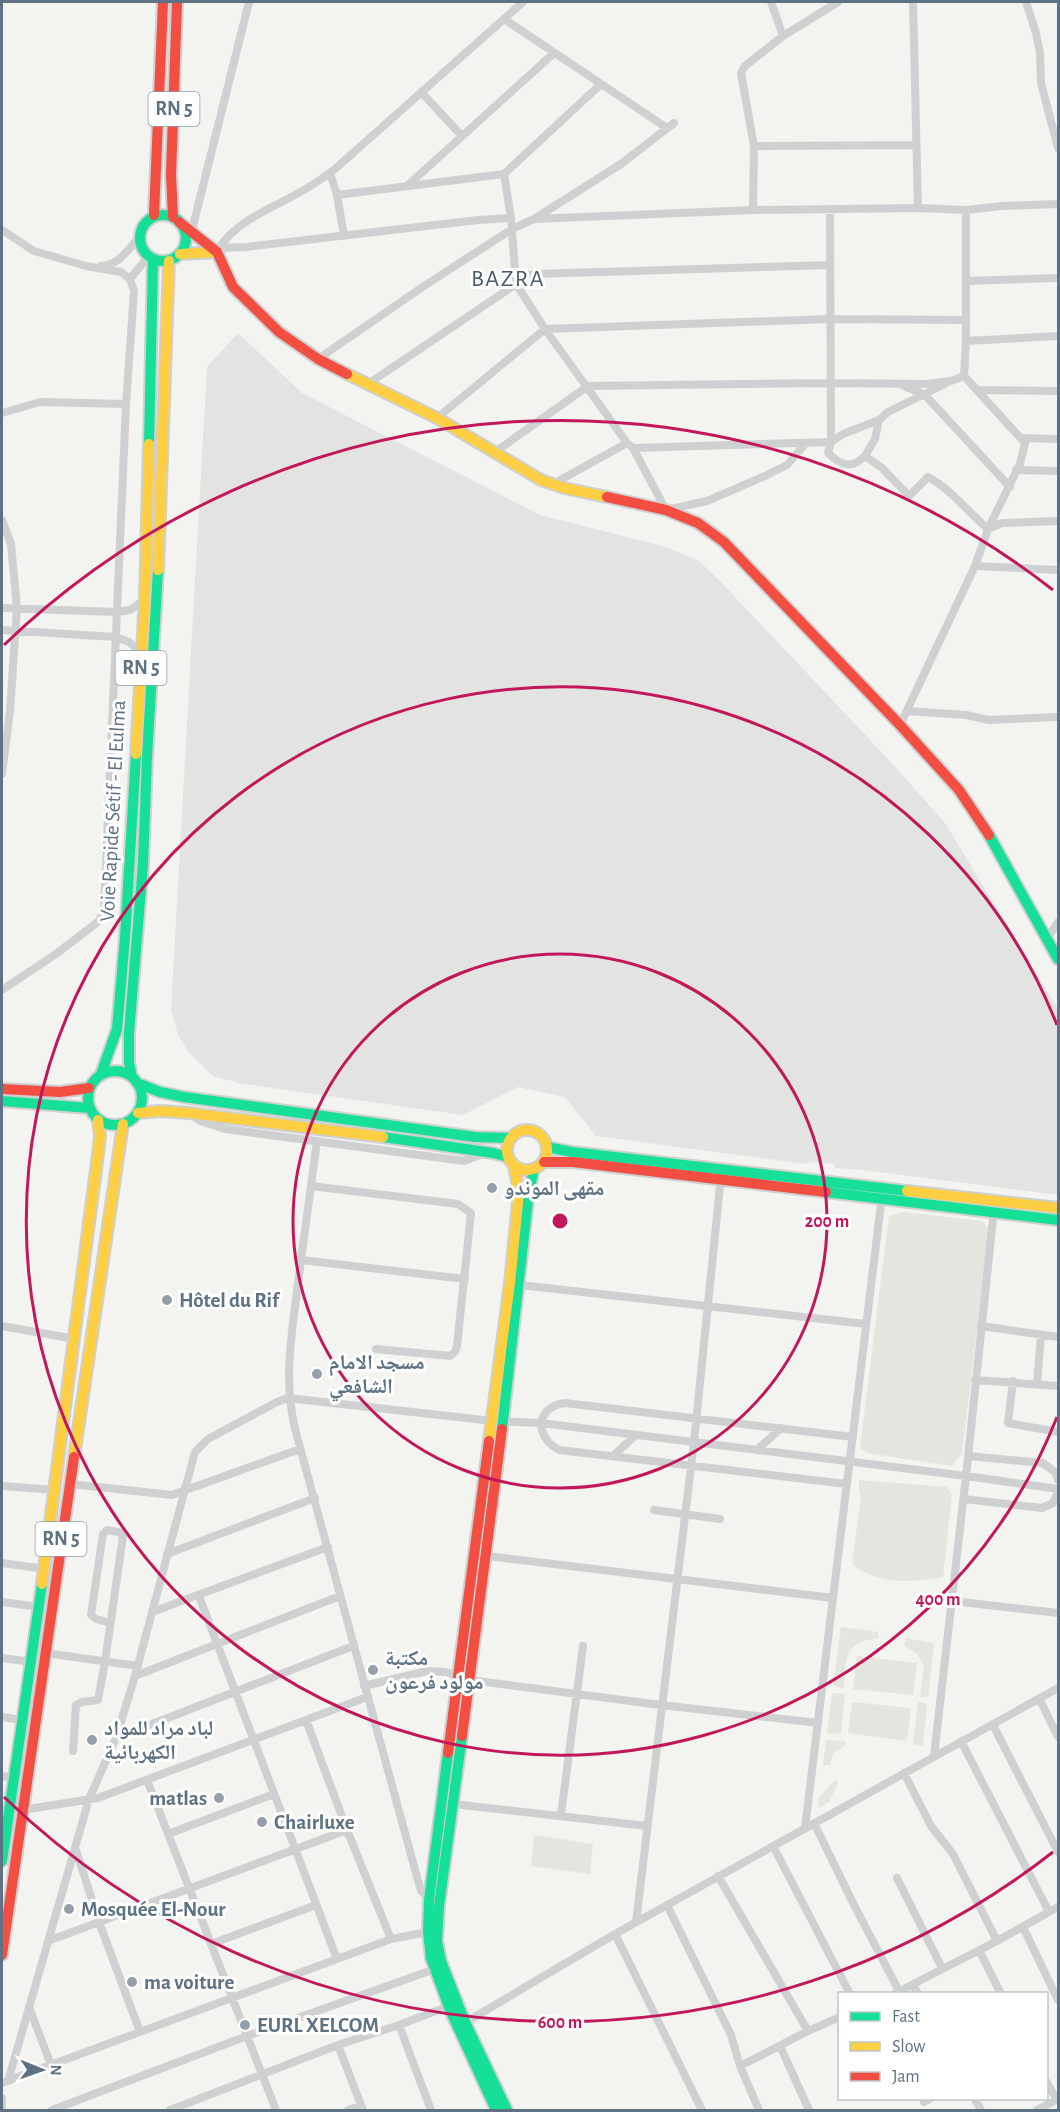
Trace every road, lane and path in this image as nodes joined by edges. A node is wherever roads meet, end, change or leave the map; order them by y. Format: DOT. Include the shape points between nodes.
graph roads {
  1 [pos="163,2"];
  2 [pos="177,2"];
  3 [pos="249,2"];
  4 [pos="523,2"];
  5 [pos="771,2"];
  6 [pos="838,2"];
  7 [pos="913,2"];
  8 [pos="1026,2"];
  9 [pos="504,19"];
  10 [pos="783,36"];
  11 [pos="554,53"];
  12 [pos="601,84"];
  13 [pos="421,92"];
  14 [pos="462,136"];
  15 [pos="916,145"];
  16 [pos="754,146"];
  17 [pos="1059,148"];
  18 [pos="330,173"];
  19 [pos="504,174"];
  20 [pos="407,186"];
  21 [pos="337,195"];
  22 [pos="1059,204"];
  23 [pos="918,208"];
  24 [pos="830,209"];
  25 [pos="753,210"];
  26 [pos="966,210"];
  27 [pos="154,215"];
  28 [pos="511,218"];
  29 [pos="176,219"];
  30 [pos="534,219"];
  31 [pos="512,229"];
  32 [pos="2,230"];
  33 [pos="192,230"];
  34 [pos="344,236"];
  35 [pos="139,237"];
  36 [pos="218,250"];
  37 [pos="180,254"];
  38 [pos="151,258"];
  39 [pos="170,261"];
  40 [pos="830,265"];
  41 [pos="86,266"];
  42 [pos="1059,278"];
  43 [pos="130,279"];
  44 [pos="966,281"];
  45 [pos="516,284"];
  46 [pos="830,319"];
  47 [pos="965,320"];
  48 [pos="545,329"];
  49 [pos="1059,336"];
  50 [pos="966,341"];
  51 [pos="318,359"];
  52 [pos="964,376"];
  53 [pos="951,381"];
  54 [pos="830,383"];
  55 [pos="897,383"];
  56 [pos="368,384"];
  57 [pos="588,386"];
  58 [pos="977,390"];
  59 [pos="1059,391"];
  60 [pos="925,395"];
  61 [pos="126,404"];
  62 [pos="2,413"];
  63 [pos="437,418"];
  64 [pos="879,420"];
  65 [pos="1021,438"];
  66 [pos="1059,439"];
  67 [pos="831,442"];
  68 [pos="806,443"];
  69 [pos="630,445"];
  70 [pos="495,452"];
  71 [pos="866,456"];
  72 [pos="1016,470"];
  73 [pos="1059,471"];
  74 [pos="553,484"];
  75 [pos="1010,487"];
  76 [pos="666,510"];
  77 [pos="2,520"];
  78 [pos="1059,521"];
  79 [pos="988,529"];
  80 [pos="975,566"];
  81 [pos="1059,570"];
  82 [pos="145,599"];
  83 [pos="2,608"];
  84 [pos="17,608"];
  85 [pos="117,612"];
  86 [pos="2,630"];
  87 [pos="16,631"];
  88 [pos="116,637"];
  89 [pos="142,653"];
  90 [pos="907,711"];
  91 [pos="1059,717"];
  92 [pos="900,726"];
  93 [pos="2,774"];
  94 [pos="1059,922"];
  95 [pos="1047,939"];
  96 [pos="1059,959"];
  97 [pos="2,990"];
  98 [pos="102,1074"];
  99 [pos="135,1080"];
  100 [pos="89,1088"];
  101 [pos="2,1089"];
  102 [pos="2,1101"];
  103 [pos="90,1108"];
  104 [pos="138,1113"];
  105 [pos="189,1113"];
  106 [pos="98,1120"];
  107 [pos="123,1124"];
  108 [pos="511,1138"];
  109 [pos="317,1141"];
  110 [pos="547,1146"];
  111 [pos="488,1152"];
  112 [pos="511,1161"];
  113 [pos="539,1165"];
  114 [pos="722,1175"];
  115 [pos="311,1186"];
  116 [pos="883,1187"];
  117 [pos="994,1200"];
  118 [pos="882,1201"];
  119 [pos="1059,1208"];
  120 [pos="993,1213"];
  121 [pos="1059,1220"];
  122 [pos="301,1260"];
  123 [pos="465,1279"];
  124 [pos="520,1285"];
  125 [pos="708,1306"];
  126 [pos="866,1324"];
  127 [pos="2,1326"];
  128 [pos="981,1326"];
  129 [pos="1041,1335"];
  130 [pos="1059,1336"];
  131 [pos="75,1339"];
  132 [pos="376,1350"];
  133 [pos="975,1380"];
  134 [pos="1013,1381"];
  135 [pos="1037,1383"];
  136 [pos="1059,1386"];
  137 [pos="288,1398"];
  138 [pos="697,1418"];
  139 [pos="498,1422"];
  140 [pos="541,1423"];
  141 [pos="781,1428"];
  142 [pos="1059,1432"];
  143 [pos="636,1435"];
  144 [pos="852,1437"];
  145 [pos="694,1442"];
  146 [pos="300,1449"];
  147 [pos="757,1450"];
  148 [pos="613,1456"];
  149 [pos="968,1456"];
  150 [pos="850,1461"];
  151 [pos="691,1466"];
  152 [pos="966,1476"];
  153 [pos="1059,1480"];
  154 [pos="70,1484"];
  155 [pos="847,1484"];
  156 [pos="2,1486"];
  157 [pos="55,1490"];
  158 [pos="1059,1491"];
  159 [pos="183,1492"];
  160 [pos="315,1498"];
  161 [pos="964,1499"];
  162 [pos="654,1510"];
  163 [pos="685,1514"];
  164 [pos="720,1519"];
  165 [pos="328,1547"];
  166 [pos="167,1554"];
  167 [pos="487,1556"];
  168 [pos="2,1563"];
  169 [pos="45,1569"];
  170 [pos="677,1578"];
  171 [pos="199,1596"];
  172 [pos="340,1596"];
  173 [pos="833,1598"];
  174 [pos="952,1601"];
  175 [pos="2,1602"];
  176 [pos="39,1607"];
  177 [pos="152,1612"];
  178 [pos="1059,1613"];
  179 [pos="110,1623"];
  180 [pos="217,1643"];
  181 [pos="353,1646"];
  182 [pos="583,1646"];
  183 [pos="45,1653"];
  184 [pos="2,1658"];
  185 [pos="31,1662"];
  186 [pos="105,1662"];
  187 [pos="138,1666"];
  188 [pos="135,1676"];
  189 [pos="464,1678"];
  190 [pos="364,1686"];
  191 [pos="1059,1689"];
  192 [pos="235,1691"];
  193 [pos="576,1693"];
  194 [pos="367,1697"];
  195 [pos="1040,1700"];
  196 [pos="661,1706"];
  197 [pos="2,1717"];
  198 [pos="22,1720"];
  199 [pos="306,1720"];
  200 [pos="818,1723"];
  201 [pos="993,1725"];
  202 [pos="1059,1737"];
  203 [pos="116,1738"];
  204 [pos="254,1740"];
  205 [pos="962,1742"];
  206 [pos="73,1751"];
  207 [pos="934,1756"];
  208 [pos="904,1773"];
  209 [pos="2,1776"];
  210 [pos="14,1778"];
  211 [pos="147,1780"];
  212 [pos="274,1794"];
  213 [pos="89,1799"];
  214 [pos="453,1804"];
  215 [pos="22,1810"];
  216 [pos="5,1812"];
  217 [pos="561,1815"];
  218 [pos="814,1823"];
  219 [pos="647,1826"];
  220 [pos="805,1828"];
  221 [pos="347,1830"];
  222 [pos="168,1834"];
  223 [pos="773,1846"];
  224 [pos="75,1849"];
  225 [pos="295,1849"];
  226 [pos="1059,1851"];
  227 [pos="2,1861"];
  228 [pos="718,1876"];
  229 [pos="897,1878"];
  230 [pos="189,1888"];
  231 [pos="434,1903"];
  232 [pos="316,1905"];
  233 [pos="667,1905"];
  234 [pos="1059,1907"];
  235 [pos="1049,1912"];
  236 [pos="99,1922"];
  237 [pos="636,1922"];
  238 [pos="1023,1927"];
  239 [pos="433,1931"];
  240 [pos="615,1934"];
  241 [pos="391,1939"];
  242 [pos="48,1941"];
  243 [pos="997,1941"];
  244 [pos="211,1944"];
  245 [pos="979,1950"];
  246 [pos="2,1955"];
  247 [pos="337,1959"];
  248 [pos="942,1968"];
  249 [pos="435,1969"];
  250 [pos="914,1984"];
  251 [pos="849,1992"];
  252 [pos="896,1992"];
  253 [pos="917,1992"];
  254 [pos="1000,1992"];
  255 [pos="231,1998"];
  256 [pos="1059,2000"];
  257 [pos="453,2004"];
  258 [pos="29,2007"];
  259 [pos="838,2018"];
  260 [pos="399,2025"];
  261 [pos="462,2025"];
  262 [pos="808,2031"];
  263 [pos="140,2032"];
  264 [pos="246,2036"];
  265 [pos="338,2045"];
  266 [pos="780,2046"];
  267 [pos="51,2065"];
  268 [pos="740,2066"];
  269 [pos="262,2075"];
  270 [pos="5,2082"];
  271 [pos="1048,2082"];
  272 [pos="2,2097"];
  273 [pos="1058,2099"];
  274 [pos="362,2108"];
  275 [pos="2,2110"];
  276 [pos="52,2110"];
  277 [pos="170,2110"];
  278 [pos="276,2110"];
  279 [pos="348,2110"];
  280 [pos="431,2110"];
  281 [pos="496,2110"];
  282 [pos="507,2110"];
  283 [pos="702,2110"];
  284 [pos="759,2110"];
  285 [pos="809,2110"];
  286 [pos="1036,2110"];
  1 -- 27 [label="main road, RN 5"];
  2 -- 29 [label="main road, RN 5" via="171,175"];
  3 -- 33 [label="street"];
  4 -- 9 [label="street"];
  5 -- 10 [label="street"];
  6 -- 10 [label="street"];
  7 -- 15 [label="street"];
  8 -- 17 [label="street" via="1040,53 1041,82"];
  9 -- 11 [label="street"];
  9 -- 13 [label="street"];
  10 -- 16 [label="street" via="741,73"];
  11 -- 12 [label="street"];
  11 -- 14 [label="street"];
  12 -- 19 [label="street"];
  12 -- 30 [label="street" via="670,125 621,164"];
  13 -- 14 [label="street"];
  13 -- 18 [label="street"];
  14 -- 20 [label="street"];
  15 -- 16 [label="street"];
  15 -- 23 [label="street"];
  16 -- 25 [label="street"];
  18 -- 21 [label="street"];
  18 -- 36 [label="street" via="240,226"];
  19 -- 20 [label="street"];
  19 -- 28 [label="street"];
  20 -- 21 [label="street"];
  21 -- 34 [label="street"];
  22 -- 26 [label="street"];
  23 -- 24 [label="street"];
  23 -- 26 [label="street"];
  24 -- 25 [label="street"];
  24 -- 40 [label="street"];
  25 -- 30 [label="street"];
  26 -- 44 [label="street"];
  27 -- 29 [label="main road"];
  27 -- 35 [label="main road"];
  28 -- 31 [label="street"];
  28 -- 34 [label="street"];
  29 -- 33 [label="main road"];
  29 -- 37 [label="main road, RN 5" via="186,238"];
  30 -- 31 [label="street"];
  31 -- 45 [label="street"];
  31 -- 51 [label="street"];
  32 -- 41 [label="street" via="34,251"];
  33 -- 36 [label="main road"];
  34 -- 36 [label="street"];
  35 -- 38 [label="main road, RN 5"];
  35 -- 41 [label="street" via="121,258 108,266"];
  36 -- 37 [label="main road"];
  36 -- 51 [label="main road" via="234,287 279,332"];
  37 -- 39 [label="main road"];
  38 -- 39 [label="main road"];
  38 -- 43 [label="street"];
  38 -- 82 [label="main road, Voie Rapide Sétif - El Eulma / RN 5"];
  39 -- 99 [label="main road, Voie Rapide Sétif - El Eulma / RN 5" via="143,865 129,1033 129,1062"];
  40 -- 45 [label="street" via="534,274 522,276"];
  40 -- 46 [label="street"];
  41 -- 43 [label="street" via="121,272"];
  42 -- 44 [label="street"];
  43 -- 61 [label="street" via="134,291"];
  44 -- 47 [label="street"];
  45 -- 48 [label="street"];
  45 -- 56 [label="street"];
  46 -- 47 [label="street"];
  46 -- 48 [label="street"];
  46 -- 54 [label="street"];
  47 -- 50 [label="street"];
  48 -- 57 [label="street"];
  48 -- 63 [label="street"];
  49 -- 50 [label="street"];
  50 -- 52 [label="street"];
  51 -- 56 [label="main road"];
  52 -- 53 [label="street"];
  52 -- 58 [label="street"];
  53 -- 55 [label="street"];
  53 -- 60 [label="street"];
  54 -- 55 [label="street"];
  54 -- 57 [label="street"];
  54 -- 67 [label="street"];
  55 -- 60 [label="street"];
  56 -- 63 [label="main road"];
  57 -- 69 [label="street"];
  57 -- 70 [label="street"];
  58 -- 59 [label="street"];
  58 -- 65 [label="street"];
  60 -- 64 [label="street"];
  60 -- 75 [label="street"];
  61 -- 62 [label="street" via="40,402"];
  61 -- 85 [label="street"];
  63 -- 70 [label="main road"];
  64 -- 67 [label="street"];
  64 -- 71 [label="street"];
  65 -- 66 [label="street"];
  65 -- 72 [label="street" via="1024,452"];
  67 -- 68 [label="street"];
  67 -- 71 [label="street" via="828,453 849,465"];
  68 -- 69 [label="street"];
  68 -- 76 [label="street" via="787,465 765,476 707,501"];
  69 -- 74 [label="street"];
  69 -- 76 [label="street"];
  70 -- 74 [label="main road"];
  71 -- 79 [label="street" via="909,496 928,477 944,485"];
  72 -- 73 [label="street"];
  72 -- 75 [label="street"];
  74 -- 76 [label="main road"];
  75 -- 79 [label="street"];
  76 -- 92 [label="main road" via="698,523 724,542"];
  77 -- 84 [label="street" via="11,544"];
  78 -- 79 [label="street" via="1002,523"];
  79 -- 80 [label="street"];
  80 -- 81 [label="street"];
  80 -- 90 [label="street"];
  82 -- 85 [label="street" via="130,610"];
  82 -- 89 [label="main road, Voie Rapide Sétif - El Eulma / RN 5"];
  83 -- 84 [label="street"];
  84 -- 85 [label="street"];
  84 -- 87 [label="street"];
  85 -- 88 [label="street"];
  86 -- 87 [label="street"];
  87 -- 88 [label="street"];
  87 -- 93 [label="street"];
  88 -- 89 [label="street"];
  88 -- 97 [label="street" via="104,909 99,921"];
  89 -- 98 [label="main road, Voie Rapide Sétif - El Eulma / RN 5" via="121,998 117,1029"];
  90 -- 91 [label="street" via="989,720"];
  90 -- 92 [label="street"];
  92 -- 95 [label="main road" via="971,806"];
  94 -- 95 [label="street"];
  95 -- 96 [label="main road"];
  98 -- 99 [label="main road" via="117,1071"];
  98 -- 100 [label="main road"];
  99 -- 104 [label="main road" via="142,1098"];
  99 -- 108 [label="main road" via="160,1092 184,1097 476,1137"];
  100 -- 101 [label="main road" via="60,1092"];
  100 -- 103 [label="main road"];
  102 -- 103 [label="main road"];
  103 -- 106 [label="main road"];
  104 -- 105 [label="main road"];
  104 -- 107 [label="main road"];
  105 -- 109 [label="street" via="225,1129"];
  105 -- 111 [label="main road"];
  106 -- 107 [label="main road"];
  106 -- 131 [label="main road, RN 5" via="95,1187"];
  107 -- 154 [label="main road, RN 5"];
  108 -- 110 [label="main road" via="522,1130 533,1130"];
  108 -- 112 [label="main road" via="507,1147"];
  109 -- 111 [label="street" via="464,1161"];
  109 -- 115 [label="street"];
  110 -- 113 [label="main road"];
  110 -- 114 [label="main road"];
  111 -- 112 [label="main road"];
  112 -- 113 [label="main road" via="524,1170"];
  112 -- 139 [label="main road" via="519,1197"];
  113 -- 114 [label="main road" via="573,1162"];
  113 -- 124 [label="main road" via="528,1201"];
  114 -- 116 [label="main road"];
  114 -- 118 [label="main road"];
  114 -- 125 [label="street"];
  115 -- 122 [label="street"];
  115 -- 123 [label="street" via="458,1204 467,1209 471,1214"];
  116 -- 117 [label="main road"];
  116 -- 118 [label="street"];
  117 -- 119 [label="main road"];
  117 -- 120 [label="street"];
  118 -- 120 [label="main road"];
  118 -- 126 [label="street"];
  120 -- 121 [label="main road"];
  120 -- 128 [label="street"];
  122 -- 123 [label="street"];
  122 -- 137 [label="street"];
  123 -- 132 [label="street" via="455,1352 450,1356"];
  124 -- 125 [label="street"];
  124 -- 139 [label="main road"];
  125 -- 126 [label="street"];
  125 -- 138 [label="street"];
  126 -- 144 [label="street"];
  127 -- 131 [label="street"];
  128 -- 129 [label="street"];
  128 -- 133 [label="street"];
  129 -- 130 [label="street"];
  129 -- 135 [label="street"];
  131 -- 157 [label="main road, RN 5"];
  133 -- 134 [label="street"];
  133 -- 149 [label="street"];
  134 -- 135 [label="street"];
  134 -- 142 [label="street" via="1008,1423"];
  135 -- 136 [label="street"];
  137 -- 139 [label="street"];
  137 -- 146 [label="street"];
  137 -- 159 [label="street" via="200,1446"];
  138 -- 140 [label="street" via="565,1403 549,1408"];
  138 -- 141 [label="street"];
  138 -- 145 [label="street"];
  139 -- 140 [label="street"];
  139 -- 167 [label="main road"];
  139 -- 189 [label="main road"];
  140 -- 143 [label="street"];
  140 -- 148 [label="street" via="545,1440 559,1450"];
  141 -- 144 [label="street"];
  141 -- 147 [label="street"];
  143 -- 145 [label="street"];
  143 -- 148 [label="street"];
  144 -- 150 [label="street"];
  145 -- 147 [label="street"];
  145 -- 151 [label="street"];
  146 -- 159 [label="street"];
  146 -- 160 [label="street"];
  147 -- 150 [label="street"];
  148 -- 151 [label="street"];
  149 -- 152 [label="street"];
  149 -- 153 [label="street" via="1044,1463"];
  150 -- 152 [label="street"];
  150 -- 155 [label="street"];
  151 -- 155 [label="street"];
  151 -- 163 [label="street"];
  152 -- 158 [label="street"];
  152 -- 161 [label="street"];
  154 -- 159 [label="street" via="172,1495"];
  154 -- 183 [label="main road, RN 5"];
  155 -- 173 [label="street"];
  156 -- 157 [label="street"];
  157 -- 169 [label="main road, RN 5"];
  158 -- 161 [label="street" via="1053,1503 1042,1508"];
  159 -- 166 [label="street"];
  160 -- 165 [label="street"];
  160 -- 166 [label="street"];
  161 -- 174 [label="street"];
  162 -- 163 [label="street"];
  163 -- 164 [label="street"];
  163 -- 170 [label="street"];
  165 -- 171 [label="street"];
  165 -- 172 [label="street"];
  166 -- 177 [label="street"];
  167 -- 170 [label="street"];
  167 -- 189 [label="main road"];
  168 -- 169 [label="street"];
  169 -- 176 [label="main road, RN 5"];
  170 -- 173 [label="street"];
  170 -- 196 [label="street"];
  171 -- 177 [label="street"];
  171 -- 180 [label="street"];
  172 -- 180 [label="street"];
  172 -- 181 [label="street"];
  173 -- 200 [label="street"];
  174 -- 178 [label="street"];
  174 -- 207 [label="street"];
  175 -- 176 [label="street"];
  176 -- 185 [label="main road, RN 5"];
  177 -- 187 [label="street"];
  179 -- 179 [label="street" via="93,1618 91,1611 103,1534 107,1530 123,1536"];
  179 -- 186 [label="street"];
  180 -- 188 [label="street"];
  180 -- 192 [label="street"];
  181 -- 190 [label="street"];
  181 -- 192 [label="street"];
  182 -- 193 [label="street"];
  183 -- 186 [label="street"];
  183 -- 215 [label="main road, RN 5"];
  184 -- 185 [label="street"];
  185 -- 198 [label="main road, RN 5"];
  186 -- 187 [label="street"];
  186 -- 206 [label="street" via="98,1700 76,1705"];
  187 -- 188 [label="street"];
  188 -- 203 [label="street"];
  189 -- 190 [label="street" via="427,1671"];
  189 -- 193 [label="street"];
  189 -- 214 [label="main road"];
  189 -- 231 [label="main road"];
  190 -- 194 [label="street"];
  191 -- 195 [label="street"];
  192 -- 203 [label="street"];
  192 -- 204 [label="street"];
  193 -- 196 [label="street"];
  193 -- 217 [label="street"];
  194 -- 199 [label="street"];
  194 -- 231 [label="street" via="421,1891"];
  195 -- 201 [label="street"];
  195 -- 202 [label="street"];
  196 -- 200 [label="street"];
  196 -- 219 [label="street"];
  197 -- 198 [label="street"];
  198 -- 210 [label="main road, RN 5"];
  199 -- 204 [label="street"];
  199 -- 221 [label="street"];
  200 -- 220 [label="street"];
  201 -- 205 [label="street"];
  201 -- 226 [label="street"];
  203 -- 213 [label="street"];
  204 -- 211 [label="street"];
  204 -- 212 [label="street"];
  205 -- 207 [label="street"];
  205 -- 235 [label="street"];
  207 -- 208 [label="street"];
  208 -- 218 [label="street"];
  208 -- 243 [label="street" via="931,1826 953,1854"];
  209 -- 210 [label="street"];
  210 -- 216 [label="main road, RN 5"];
  211 -- 213 [label="street"];
  211 -- 222 [label="street"];
  212 -- 222 [label="street"];
  212 -- 225 [label="street"];
  213 -- 215 [label="street"];
  213 -- 224 [label="street"];
  214 -- 217 [label="street"];
  214 -- 231 [label="main road"];
  215 -- 246 [label="main road, RN 5"];
  216 -- 227 [label="main road, RN 5"];
  217 -- 219 [label="street"];
  218 -- 220 [label="street"];
  218 -- 252 [label="street"];
  219 -- 237 [label="street"];
  220 -- 223 [label="street"];
  221 -- 225 [label="street"];
  221 -- 241 [label="street"];
  222 -- 230 [label="street"];
  223 -- 228 [label="street"];
  223 -- 251 [label="street"];
  224 -- 236 [label="street"];
  224 -- 242 [label="street"];
  225 -- 230 [label="street"];
  225 -- 232 [label="street"];
  228 -- 233 [label="street"];
  228 -- 262 [label="street"];
  229 -- 248 [label="street"];
  230 -- 236 [label="street"];
  230 -- 244 [label="street"];
  231 -- 239 [label="main road"];
  232 -- 244 [label="street"];
  232 -- 247 [label="street"];
  233 -- 237 [label="street"];
  233 -- 268 [label="street" via="731,2035"];
  234 -- 235 [label="street"];
  235 -- 238 [label="street"];
  236 -- 242 [label="street"];
  236 -- 263 [label="street"];
  237 -- 240 [label="street"];
  238 -- 243 [label="street"];
  238 -- 256 [label="street"];
  239 -- 241 [label="street"];
  239 -- 249 [label="main road" via="431,1958"];
  239 -- 257 [label="main road"];
  240 -- 261 [label="street"];
  240 -- 283 [label="street"];
  241 -- 247 [label="street"];
  242 -- 258 [label="street"];
  243 -- 245 [label="street"];
  244 -- 255 [label="street"];
  245 -- 248 [label="street"];
  245 -- 254 [label="street"];
  247 -- 255 [label="street"];
  248 -- 250 [label="street"];
  249 -- 257 [label="main road"];
  249 -- 264 [label="street"];
  250 -- 252 [label="street"];
  250 -- 253 [label="street"];
  255 -- 263 [label="street"];
  255 -- 264 [label="street"];
  257 -- 260 [label="street"];
  257 -- 261 [label="main road"];
  258 -- 267 [label="street"];
  258 -- 270 [label="street"];
  259 -- 262 [label="street"];
  260 -- 265 [label="street"];
  260 -- 280 [label="street"];
  261 -- 281 [label="main road"];
  261 -- 282 [label="main road"];
  262 -- 266 [label="street"];
  263 -- 267 [label="street"];
  264 -- 269 [label="street"];
  264 -- 276 [label="street"];
  265 -- 269 [label="street"];
  265 -- 274 [label="street"];
  266 -- 268 [label="street"];
  266 -- 285 [label="street"];
  267 -- 270 [label="street"];
  268 -- 284 [label="street"];
  269 -- 277 [label="street"];
  269 -- 278 [label="street"];
  271 -- 273 [label="street"];
  272 -- 275 [label="street"];
  273 -- 286 [label="street"];
  274 -- 279 [label="street"];
}
